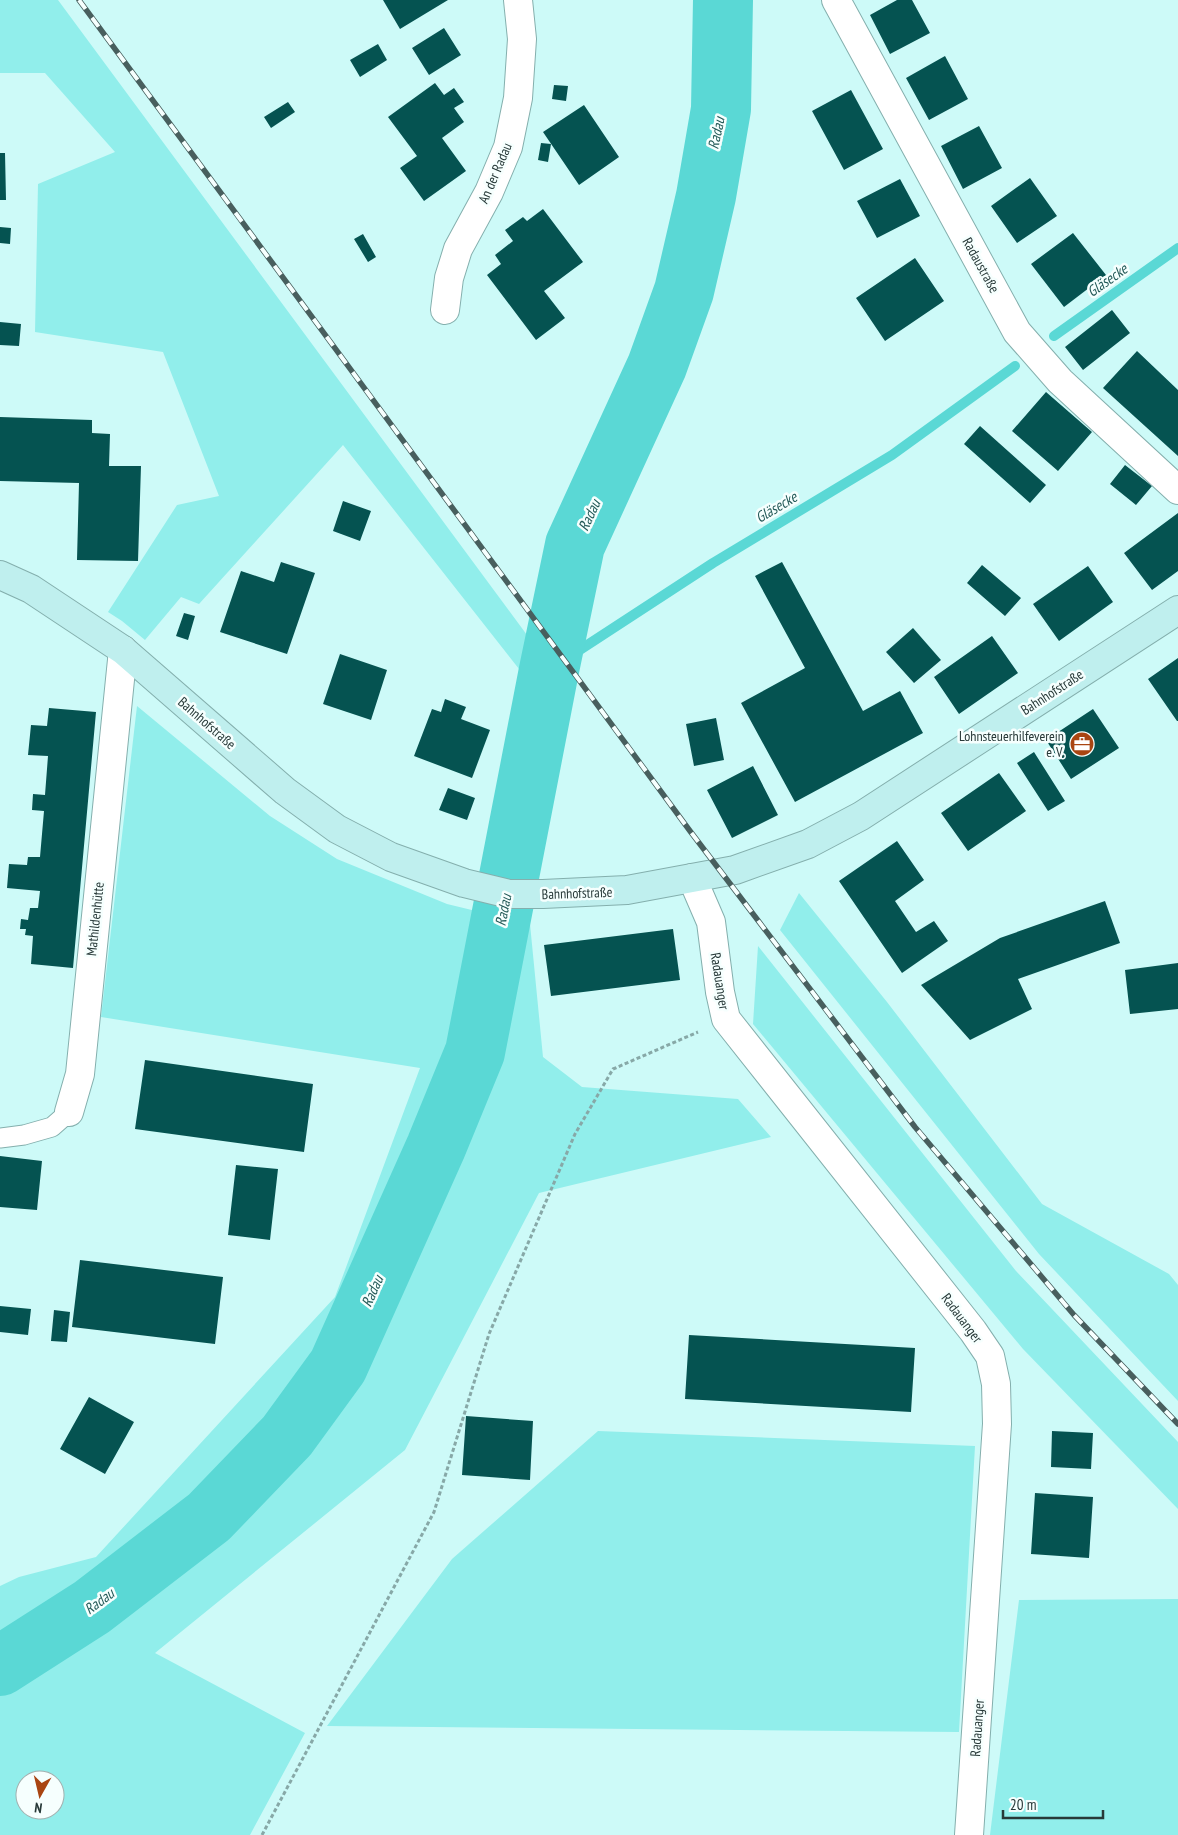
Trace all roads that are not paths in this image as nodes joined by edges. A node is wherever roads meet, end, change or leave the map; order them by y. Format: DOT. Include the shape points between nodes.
graph roads {
  1 [pos="518,0"];
  2 [pos="836,0"];
  3 [pos="445,310"];
  4 [pos="1178,490"];
  5 [pos="0,575"];
  6 [pos="1178,610"];
  7 [pos="123,650"];
  8 [pos="692,878"];
  9 [pos="69,1112"];
  10 [pos="0,1138"];
  11 [pos="969,1835"];
  1 -- 3 [label="street, An der Radau" via="522,40 518,98 508,147 490,192 458,249 449,278"];
  2 -- 4 [label="street, Radaustraße" via="1017,332 1060,382"];
  5 -- 7 [label="street, Bahnhofstraße" via="31,589"];
  6 -- 8 [label="street, Bahnhofstraße" via="861,816 808,844 735,870"];
  7 -- 8 [label="street, Bahnhofstraße" via="285,791 337,829 392,857 509,894 627,890"];
  7 -- 9 [label="street, Mathildenhütte" via="80,1074"];
  8 -- 11 [label="street, Radauanger" via="711,922 726,1019 990,1356 996,1384 997,1424"];
  9 -- 10 [label="lane, Mathildenhütte" via="52,1128"];
}
